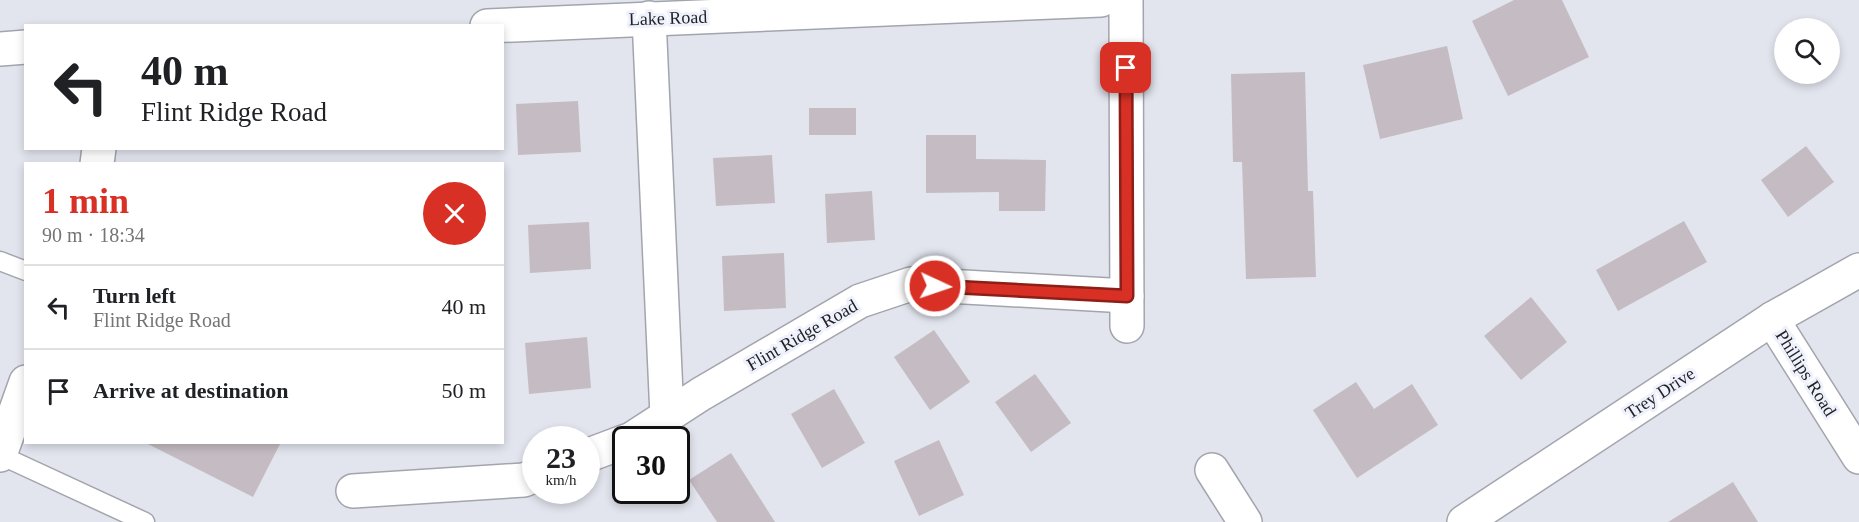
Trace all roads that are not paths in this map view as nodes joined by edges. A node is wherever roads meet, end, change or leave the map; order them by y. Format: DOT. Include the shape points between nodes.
graph roads {
  1 [pos="1101,0"];
  2 [pos="1126,0"];
  3 [pos="650,18"];
  4 [pos="504,25"];
  5 [pos="24,47"];
  6 [pos="0,49"];
  7 [pos="0,261"];
  8 [pos="24,270"];
  9 [pos="1859,270"];
  10 [pos="1772,319"];
  11 [pos="24,388"];
  12 [pos="667,416"];
  13 [pos="652,426"];
  14 [pos="0,455"];
  15 [pos="1859,457"];
  16 [pos="1212,470"];
  17 [pos="522,480"];
  18 [pos="353,491"];
  19 [pos="146,522"];
  20 [pos="1245,522"];
  21 [pos="1464,522"];
  1 -- 3 [label="street, Lake Road"];
  2 -- 12 [label="street, Flint Ridge Road" via="1127,311 911,284 860,301"];
  3 -- 4 [label="street, Lake Road"];
  3 -- 12 [label="street"];
  5 -- 6 [label="street"];
  7 -- 8 [label="lane"];
  9 -- 10 [label="street, Trey Drive"];
  10 -- 15 [label="street, Phillips Road"];
  10 -- 21 [label="street, Trey Drive"];
  11 -- 14 [label="street"];
  12 -- 13 [label="street, Flint Ridge Road"];
  14 -- 19 [label="lane"];
  16 -- 20 [label="street"];
  17 -- 18 [label="street"];
}
